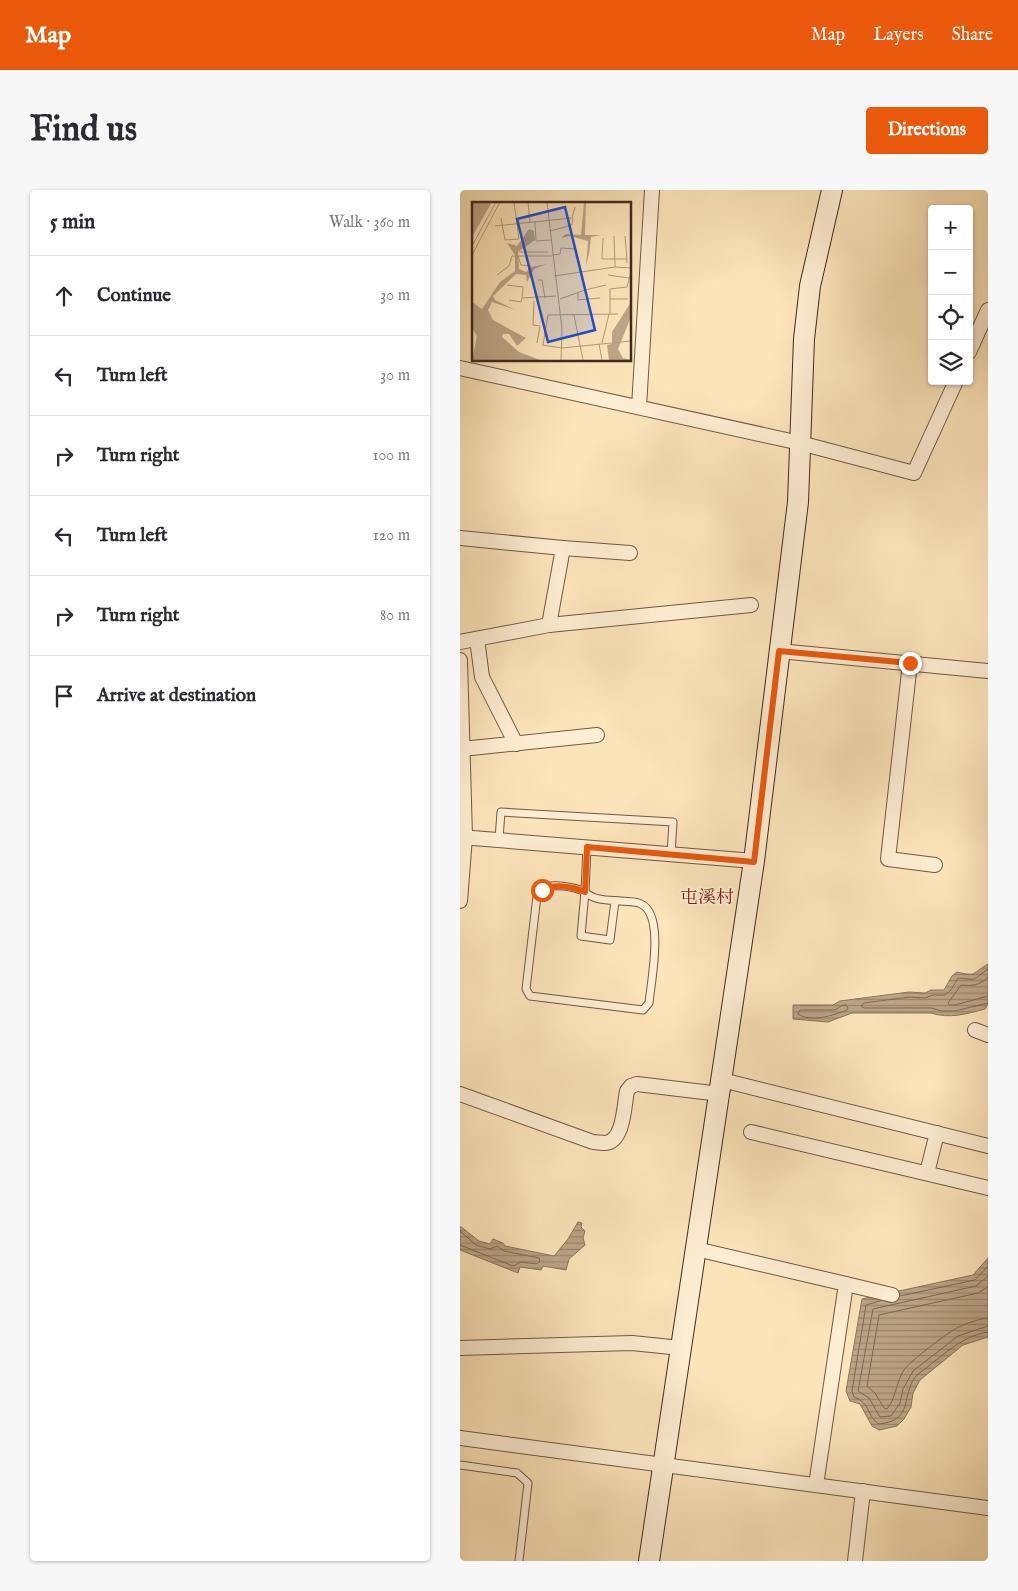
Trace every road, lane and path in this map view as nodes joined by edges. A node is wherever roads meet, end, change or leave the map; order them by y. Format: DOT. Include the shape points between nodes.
graph roads {
  1 [pos="652,190"];
  2 [pos="832,190"];
  3 [pos="988,310"];
  4 [pos="973,343"];
  5 [pos="460,368"];
  6 [pos="954,385"];
  7 [pos="639,407"];
  8 [pos="800,443"];
  9 [pos="460,538"];
  10 [pos="563,548"];
  11 [pos="630,553"];
  12 [pos="752,605"];
  13 [pos="549,625"];
  14 [pos="477,639"];
  15 [pos="460,642"];
  16 [pos="779,651"];
  17 [pos="460,660"];
  18 [pos="910,663"];
  19 [pos="988,671"];
  20 [pos="597,735"];
  21 [pos="516,744"];
  22 [pos="462,749"];
  23 [pos="462,837"];
  24 [pos="499,840"];
  25 [pos="587,847"];
  26 [pos="671,854"];
  27 [pos="754,862"];
  28 [pos="935,865"];
  29 [pos="585,892"];
  30 [pos="460,900"];
  31 [pos="614,901"];
  32 [pos="721,1087"];
  33 [pos="460,1094"];
  34 [pos="751,1132"];
  35 [pos="937,1133"];
  36 [pos="988,1146"];
  37 [pos="927,1173"];
  38 [pos="988,1188"];
  39 [pos="696,1249"];
  40 [pos="846,1284"];
  41 [pos="892,1295"];
  42 [pos="460,1348"];
  43 [pos="681,1348"];
  44 [pos="460,1438"];
  45 [pos="663,1464"];
  46 [pos="460,1465"];
  47 [pos="816,1485"];
  48 [pos="863,1491"];
  49 [pos="988,1508"];
  50 [pos="519,1561"];
  51 [pos="649,1561"];
  52 [pos="855,1561"];
  1 -- 7 [label="street"];
  2 -- 8 [label="main road" via="810,286 804,338"];
  3 -- 4 [label="street"];
  5 -- 7 [label="street"];
  6 -- 8 [label="street" via="914,473"];
  7 -- 8 [label="street"];
  8 -- 16 [label="main road" via="798,502"];
  9 -- 10 [label="street"];
  10 -- 11 [label="street"];
  10 -- 13 [label="street"];
  12 -- 13 [label="street"];
  13 -- 14 [label="street"];
  14 -- 15 [label="street"];
  14 -- 21 [label="street" via="482,677"];
  16 -- 18 [label="street"];
  16 -- 27 [label="main road"];
  17 -- 22 [label="street"];
  18 -- 19 [label="street"];
  18 -- 28 [label="street" via="888,859"];
  20 -- 21 [label="street"];
  21 -- 22 [label="street"];
  22 -- 23 [label="street"];
  23 -- 24 [label="street"];
  23 -- 30 [label="street"];
  24 -- 25 [label="street"];
  24 -- 26 [label="lane" via="501,812 673,822"];
  25 -- 26 [label="street"];
  25 -- 29 [label="lane"];
  26 -- 27 [label="street"];
  27 -- 32 [label="main road"];
  29 -- 31 [label="lane" via="592,898"];
  29 -- 31 [label="lane" via="581,936 610,940"];
  29 -- 31 [label="lane" via="550,886 536,896 526,989 530,996 643,1010 648,1004 656,932 653,919 640,903"];
  32 -- 33 [label="street" via="631,1086 627,1091 620,1131 614,1140 606,1143 593,1142"];
  32 -- 35 [label="street"];
  32 -- 39 [label="main road"];
  34 -- 37 [label="street"];
  35 -- 36 [label="street"];
  35 -- 37 [label="street"];
  37 -- 38 [label="street"];
  39 -- 40 [label="street"];
  39 -- 43 [label="main road"];
  40 -- 41 [label="street"];
  40 -- 47 [label="street"];
  42 -- 43 [label="street" via="632,1343"];
  43 -- 45 [label="main road"];
  44 -- 45 [label="street"];
  45 -- 47 [label="street"];
  45 -- 51 [label="main road"];
  46 -- 50 [label="lane" via="517,1473 528,1484"];
  47 -- 48 [label="street"];
  48 -- 49 [label="street"];
  48 -- 52 [label="street"];
}
